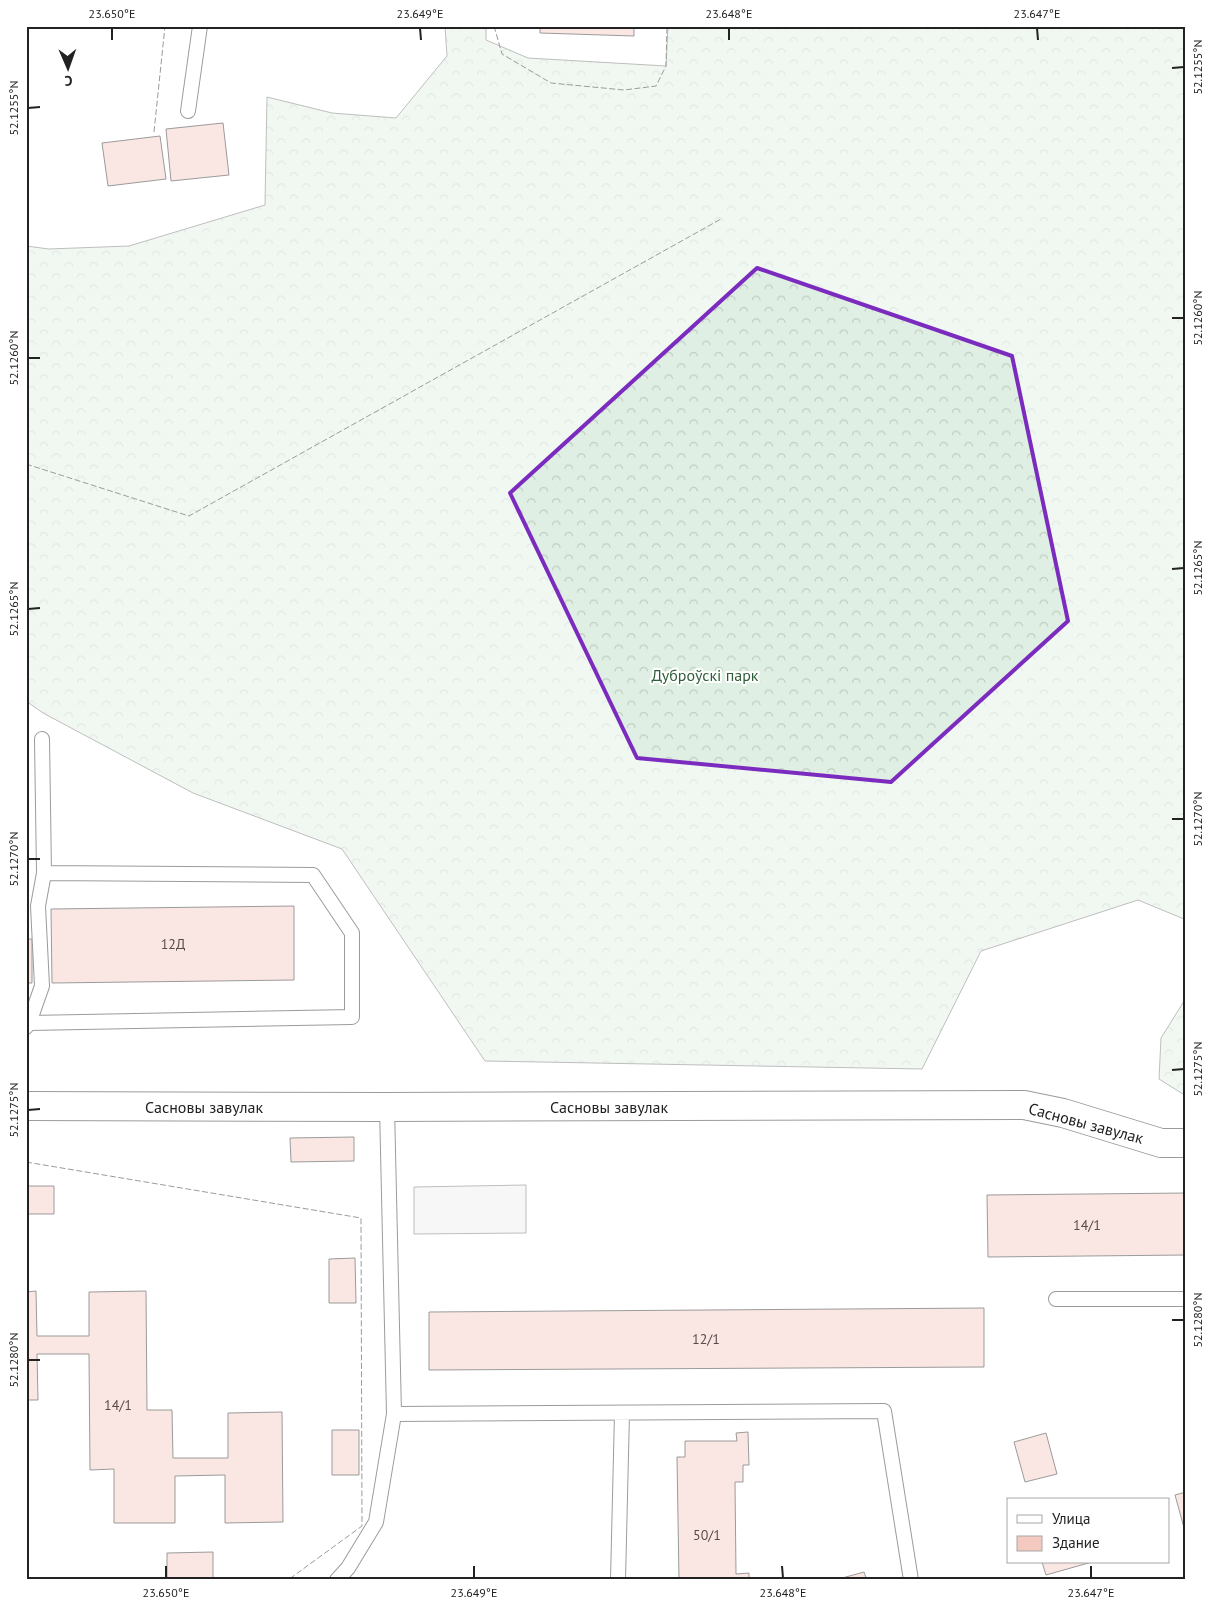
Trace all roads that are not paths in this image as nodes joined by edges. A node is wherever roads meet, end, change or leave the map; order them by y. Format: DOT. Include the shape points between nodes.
graph roads {
  1 [pos="200,26"];
  2 [pos="188,111"];
  3 [pos="42,738"];
  4 [pos="44,873"];
  5 [pos="28,1025"];
  6 [pos="26,1106"];
  7 [pos="387,1107"];
  8 [pos="1186,1143"];
  9 [pos="1056,1299"];
  10 [pos="1186,1299"];
  11 [pos="622,1413"];
  12 [pos="394,1414"];
  13 [pos="337,1580"];
  14 [pos="618,1580"];
  15 [pos="911,1580"];
  1 -- 2 [label="lane"];
  3 -- 4 [label="lane"];
  4 -- 5 [label="lane" via="38,906 42,986"];
  4 -- 5 [label="lane" via="313,875 352,933 352,1017"];
  6 -- 7 [label="street, Сасновы завулак"];
  7 -- 8 [label="street, Сасновы завулак" via="1024,1105 1063,1113 1161,1144"];
  7 -- 12 [label="lane"];
  9 -- 10 [label="lane"];
  11 -- 12 [label="lane"];
  11 -- 14 [label="lane"];
  11 -- 15 [label="lane" via="884,1411"];
  12 -- 13 [label="lane" via="376,1522"];
}
